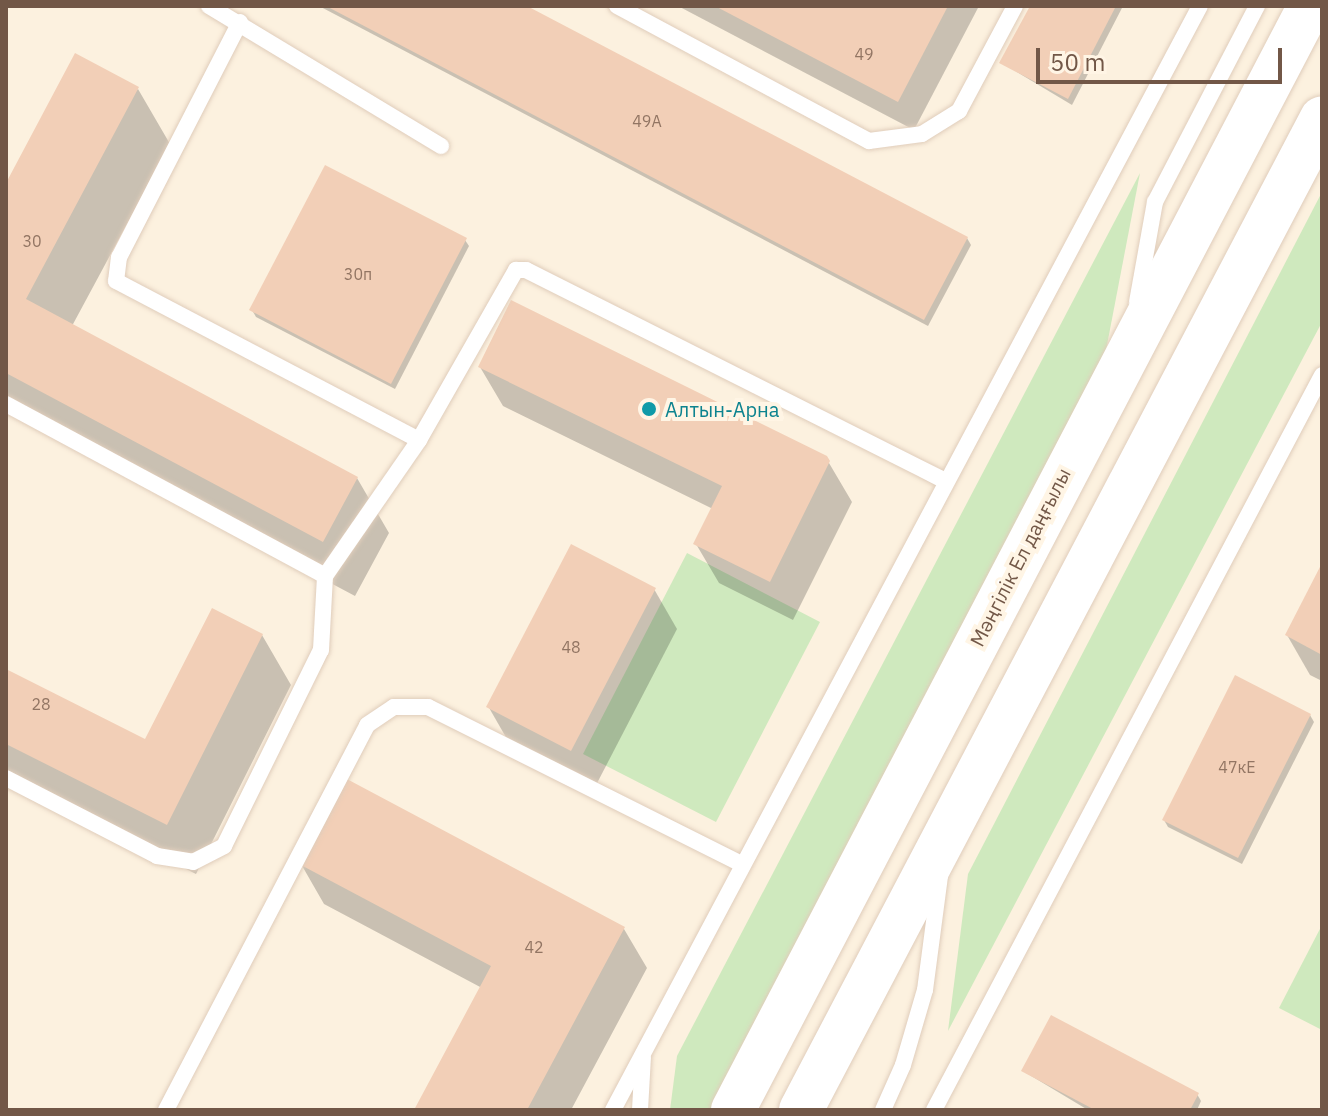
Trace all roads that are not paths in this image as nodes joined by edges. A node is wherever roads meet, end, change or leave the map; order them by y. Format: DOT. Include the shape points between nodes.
graph roads {
  1 [pos="209,6"];
  2 [pos="617,6"];
  3 [pos="1015,6"];
  4 [pos="1200,6"];
  5 [pos="1257,6"];
  6 [pos="1310,6"];
  7 [pos="240,22"];
  8 [pos="1322,118"];
  9 [pos="441,146"];
  10 [pos="1128,349"];
  11 [pos="1322,375"];
  12 [pos="6,404"];
  13 [pos="419,440"];
  14 [pos="945,481"];
  15 [pos="325,576"];
  16 [pos="6,778"];
  17 [pos="946,834"];
  18 [pos="743,865"];
  19 [pos="644,1052"];
  20 [pos="166,1110"];
  21 [pos="613,1110"];
  22 [pos="640,1110"];
  23 [pos="733,1110"];
  24 [pos="801,1110"];
  25 [pos="883,1110"];
  26 [pos="934,1110"];
  1 -- 7 [label="lane"];
  2 -- 3 [label="lane" via="869,141 922,134 959,111"];
  4 -- 14 [label="lane"];
  5 -- 10 [label="lane" via="1155,202"];
  6 -- 10 [label="main road, Мәңгілік Ел даңғылы"];
  7 -- 9 [label="lane"];
  7 -- 13 [label="lane" via="119,257 116,281"];
  8 -- 17 [label="main road"];
  10 -- 23 [label="main road, Мәңгілік Ел даңғылы"];
  11 -- 26 [label="lane"];
  12 -- 15 [label="lane"];
  13 -- 14 [label="lane" via="508,276 526,270"];
  13 -- 15 [label="lane"];
  14 -- 18 [label="lane"];
  15 -- 16 [label="lane" via="321,650 224,846 193,862 157,856"];
  17 -- 24 [label="main road"];
  17 -- 25 [label="lane" via="925,990 903,1065"];
  18 -- 19 [label="lane"];
  18 -- 20 [label="lane" via="428,707 394,707 367,725"];
  19 -- 21 [label="lane"];
  19 -- 22 [label="lane"];
}
